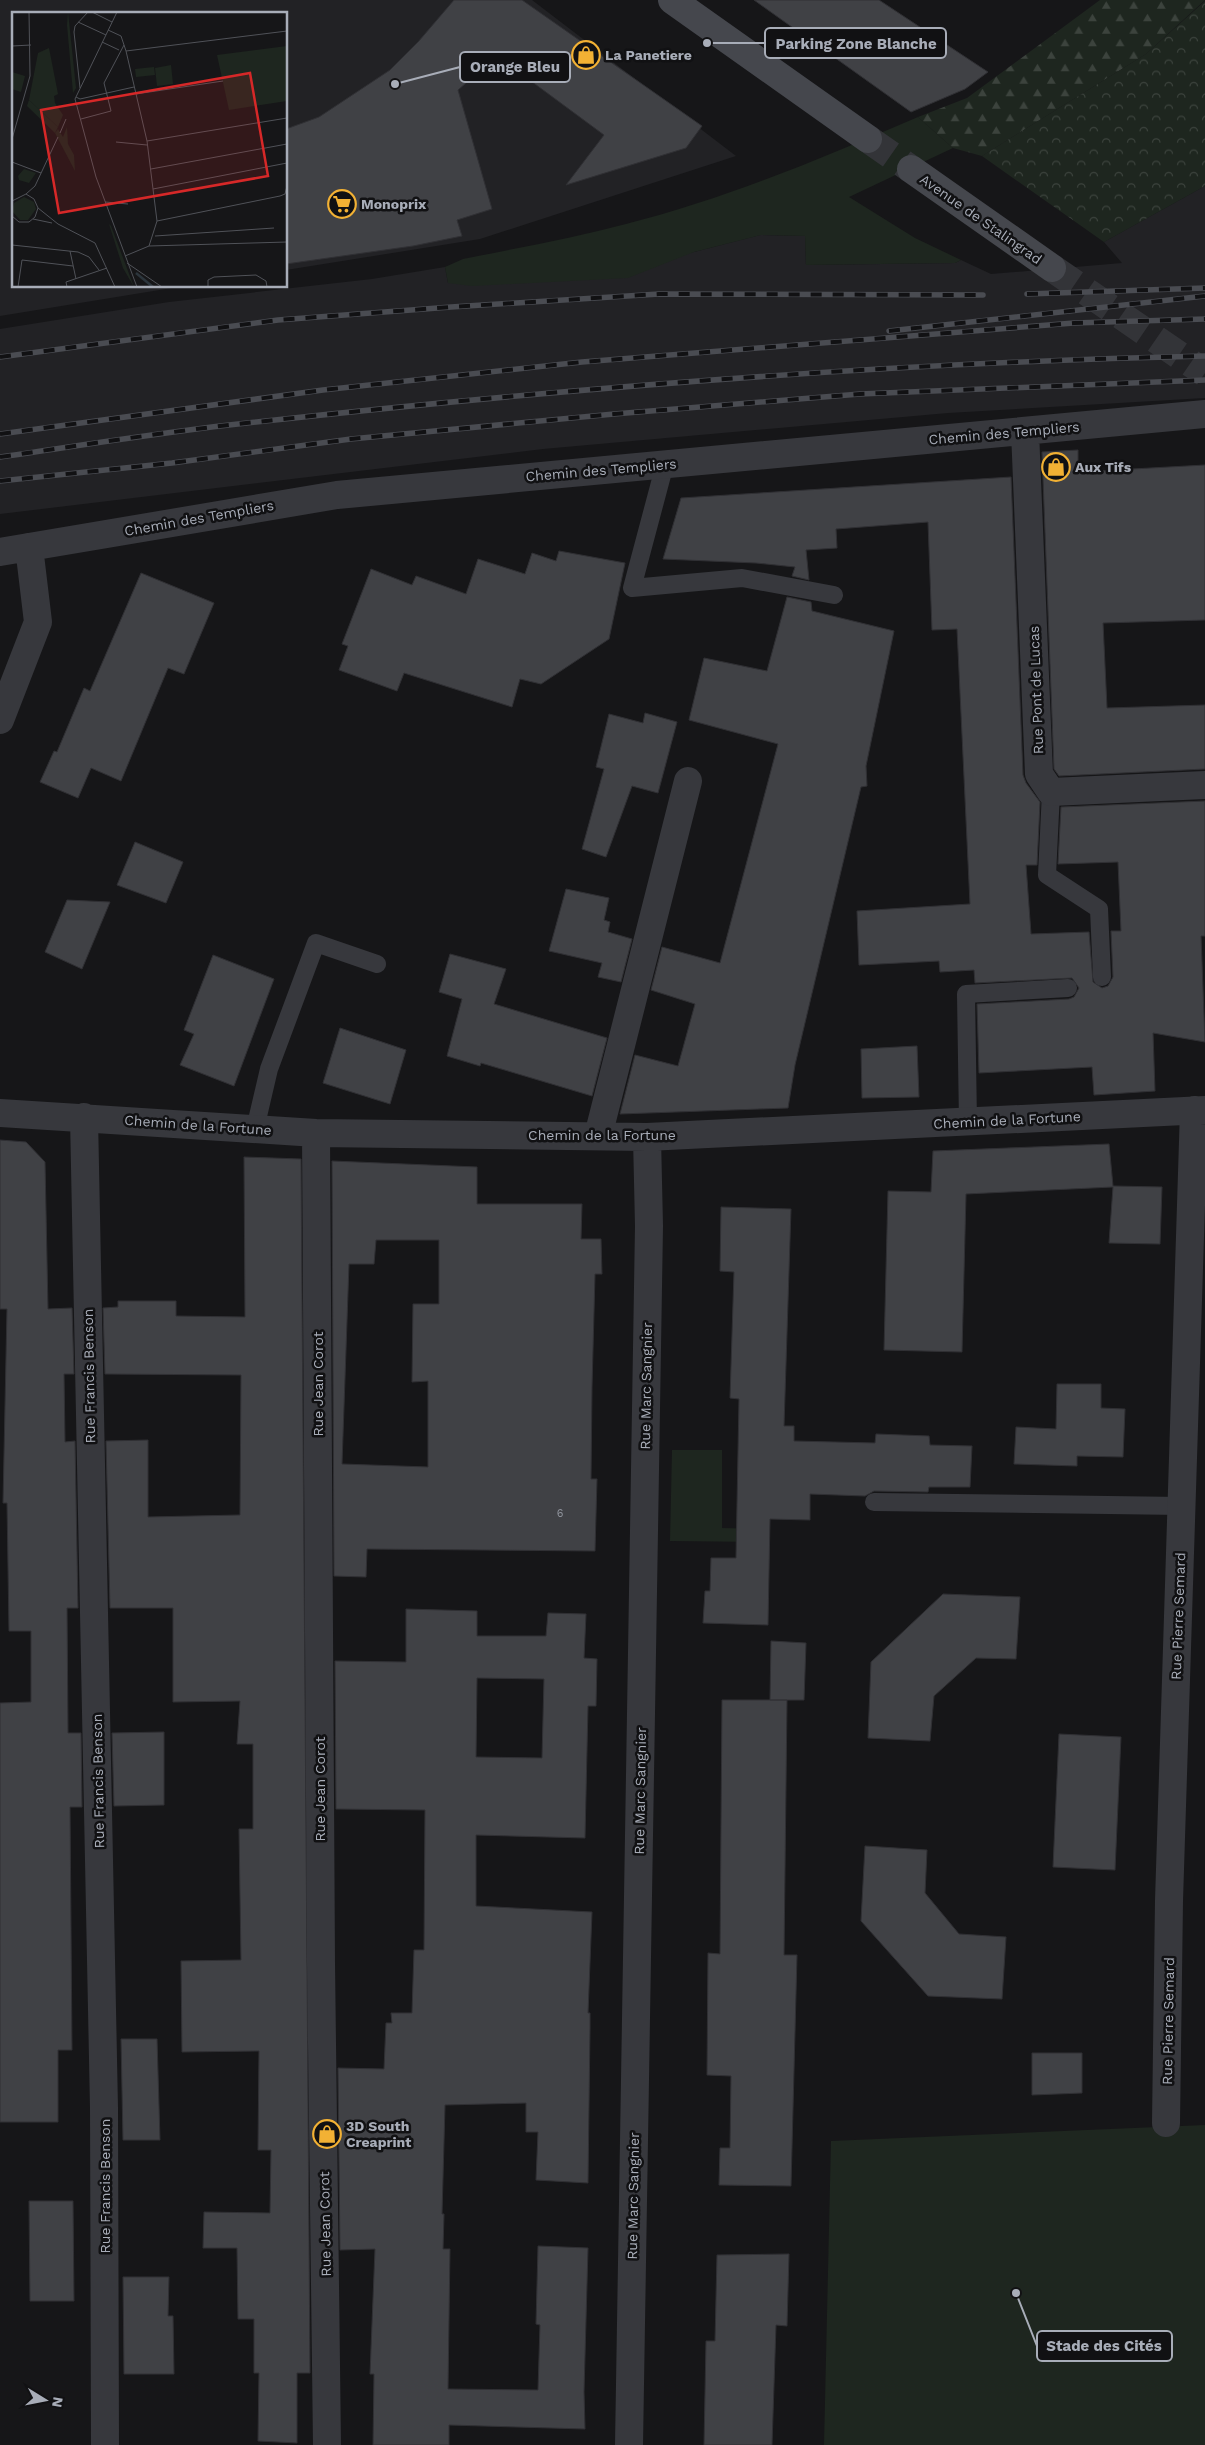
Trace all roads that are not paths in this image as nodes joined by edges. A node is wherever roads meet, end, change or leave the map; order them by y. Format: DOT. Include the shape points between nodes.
graph roads {
  1 [pos="672,0"];
  2 [pos="868,139"];
  3 [pos="911,169"];
  4 [pos="1052,268"];
  5 [pos="1205,414"];
  6 [pos="1025,431"];
  7 [pos="665,464"];
  8 [pos="29,547"];
  9 [pos="0,552"];
  10 [pos="834,595"];
  11 [pos="0,720"];
  12 [pos="688,781"];
  13 [pos="1205,785"];
  14 [pos="1050,792"];
  15 [pos="377,964"];
  16 [pos="1102,976"];
  17 [pos="1068,988"];
  18 [pos="1199,1110"];
  19 [pos="0,1113"];
  20 [pos="84,1117"];
  21 [pos="968,1122"];
  22 [pos="255,1129"];
  23 [pos="316,1133"];
  24 [pos="598,1136"];
  25 [pos="646,1137"];
  26 [pos="874,1502"];
  27 [pos="1182,1506"];
  28 [pos="1166,2122"];
  29 [pos="105,2445"];
  30 [pos="327,2445"];
  31 [pos="629,2445"];
  1 -- 2 [label="main road"];
  3 -- 4 [label="main road, Avenue de Stalingrad"];
  5 -- 6 [label="street, Chemin des Templiers"];
  6 -- 7 [label="street, Chemin des Templiers"];
  6 -- 14 [label="street, Rue Pont de Lucas" via="1039,774"];
  7 -- 8 [label="street, Chemin des Templiers" via="337,495"];
  7 -- 10 [label="lane" via="632,588 742,578"];
  8 -- 9 [label="street, Chemin des Templiers"];
  8 -- 11 [label="street" via="38,622"];
  12 -- 24 [label="street"];
  13 -- 14 [label="street"];
  14 -- 16 [label="lane" via="1047,875 1099,909"];
  15 -- 22 [label="lane" via="316,943 269,1069"];
  17 -- 21 [label="lane" via="966,994"];
  18 -- 21 [label="street, Chemin de la Fortune"];
  18 -- 27 [label="street, Rue Pierre Semard"];
  19 -- 20 [label="street, Chemin de la Fortune"];
  20 -- 22 [label="street, Chemin de la Fortune"];
  20 -- 29 [label="street, Rue Francis Benson" via="104,2108"];
  21 -- 25 [label="street, Chemin de la Fortune"];
  22 -- 23 [label="street, Chemin de la Fortune"];
  23 -- 24 [label="street, Chemin de la Fortune"];
  23 -- 30 [label="street, Rue Jean Corot"];
  24 -- 25 [label="street, Chemin de la Fortune"];
  25 -- 31 [label="street, Rue Marc Sangnier" via="649,1236"];
  26 -- 27 [label="lane"];
  27 -- 28 [label="street, Rue Pierre Semard" via="1169,1901"];
}
